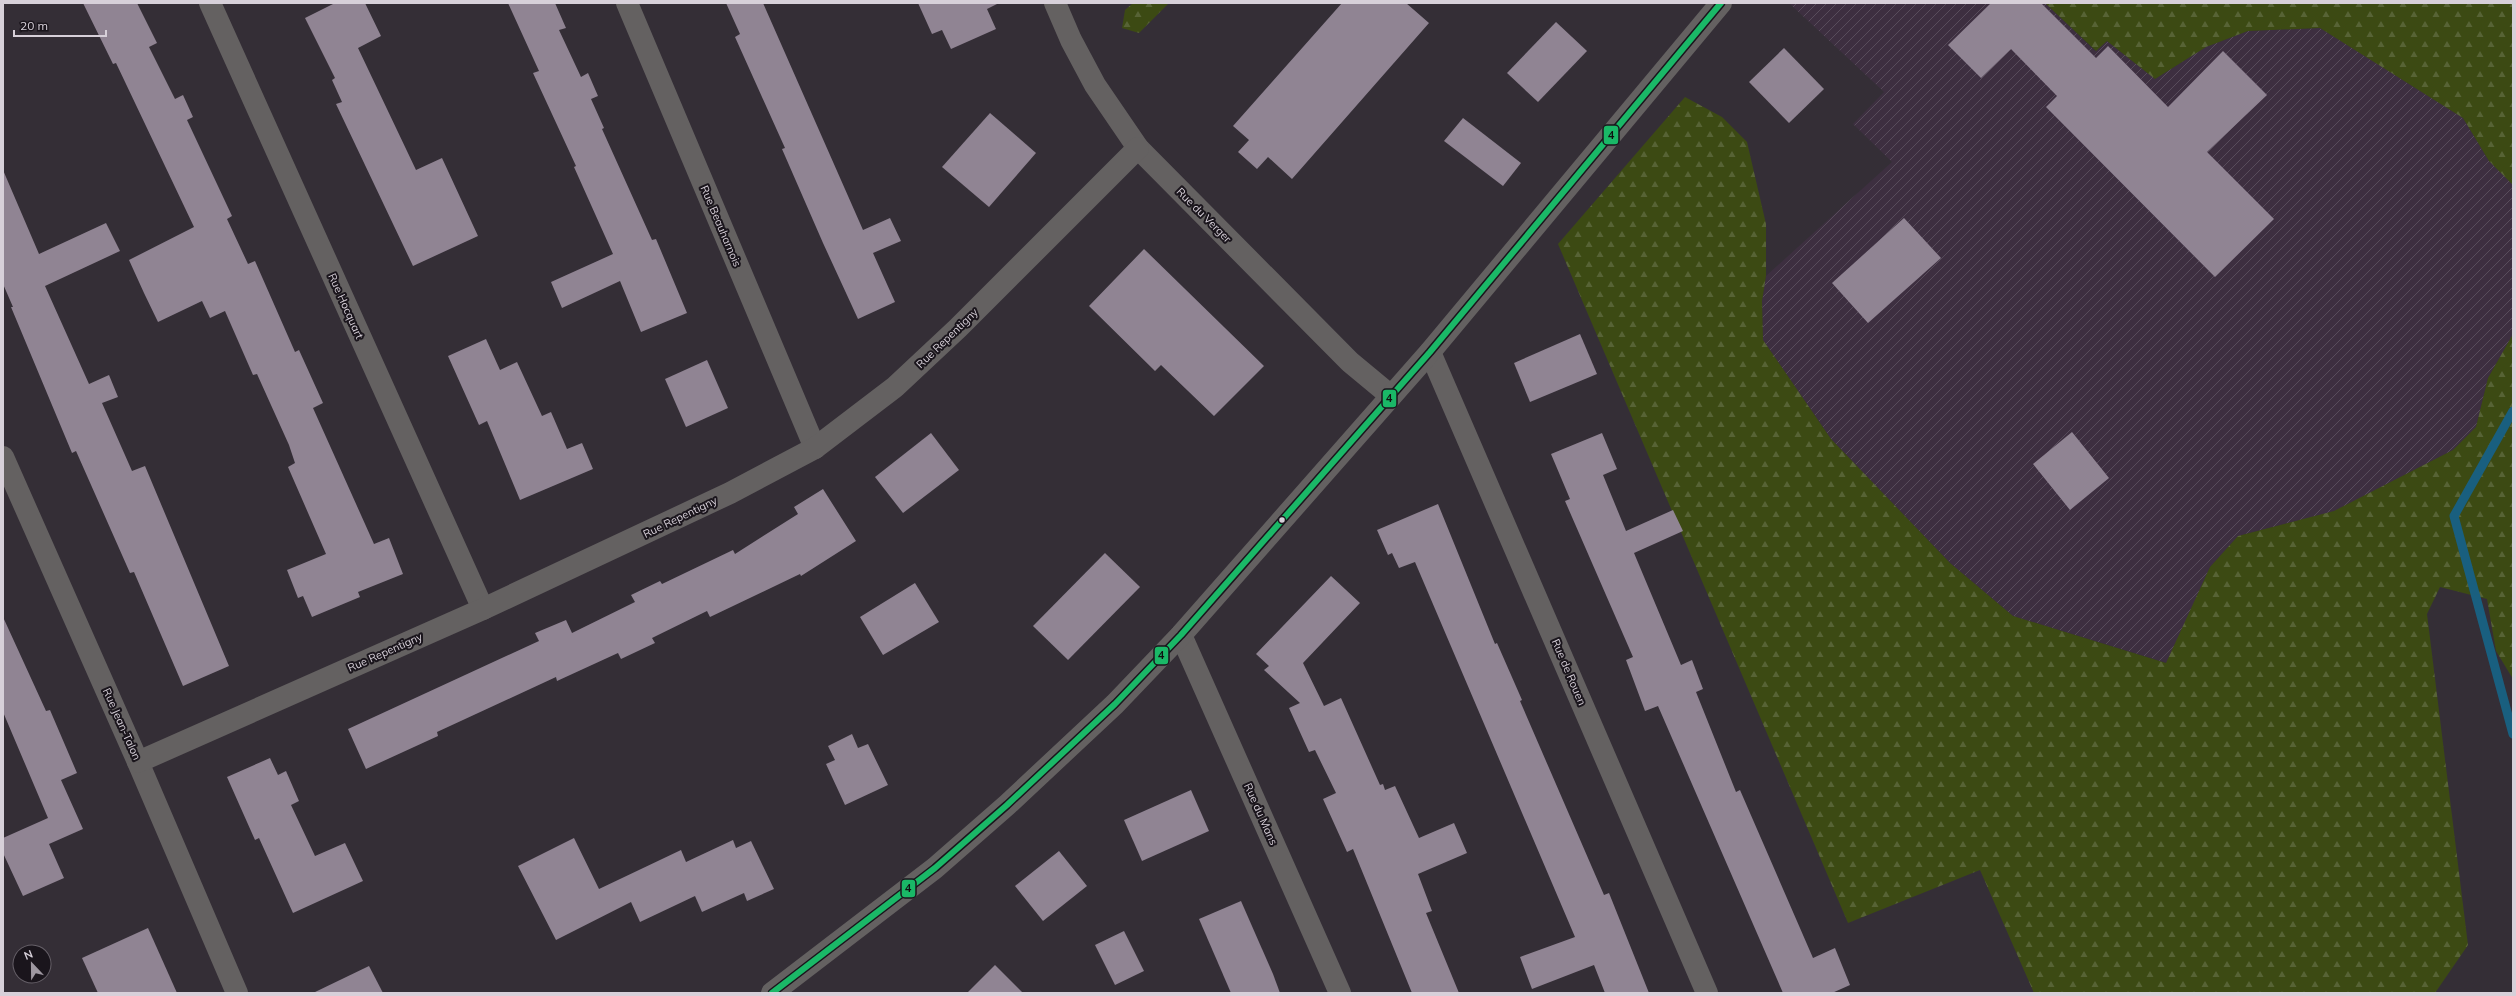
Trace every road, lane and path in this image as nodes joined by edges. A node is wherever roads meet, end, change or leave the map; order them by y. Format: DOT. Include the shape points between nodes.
graph roads {
  1 [pos="210,3"];
  2 [pos="627,3"];
  3 [pos="1055,3"];
  4 [pos="1721,3"];
  5 [pos="1138,148"];
  6 [pos="1430,352"];
  7 [pos="1391,396"];
  8 [pos="815,448"];
  9 [pos="3,457"];
  10 [pos="483,609"];
  11 [pos="1182,635"];
  12 [pos="138,762"];
  13 [pos="237,993"];
  14 [pos="772,993"];
  15 [pos="1340,993"];
  16 [pos="1707,993"];
  1 -- 10 [label="street, Rue Hocquart"];
  2 -- 8 [label="street, Rue Beauharnois"];
  3 -- 5 [label="street, Rue du Verger" via="1095,85"];
  4 -- 6 [label="street"];
  5 -- 7 [label="street, Rue du Verger" via="1350,362"];
  5 -- 8 [label="street, Rue Repentigny" via="958,328 895,387"];
  6 -- 7 [label="street"];
  6 -- 16 [label="street, Rue de Rouen"];
  7 -- 11 [label="street"];
  8 -- 10 [label="street, Rue Repentigny" via="730,493"];
  9 -- 12 [label="street, Rue Jean-Talon"];
  10 -- 12 [label="street, Rue Repentigny"];
  11 -- 14 [label="street" via="1067,751 989,821 865,924"];
  11 -- 15 [label="street, Rue du Mans"];
  12 -- 13 [label="street, Rue Jean-Talon"];
}
